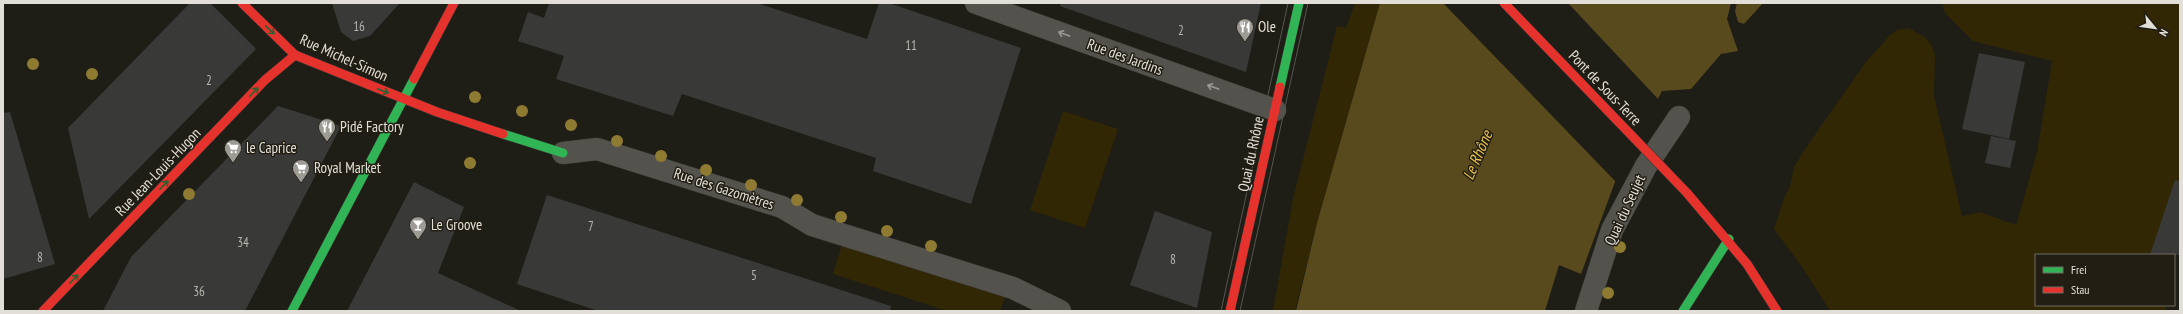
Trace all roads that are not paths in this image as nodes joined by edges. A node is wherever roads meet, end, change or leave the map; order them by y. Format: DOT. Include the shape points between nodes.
graph roads {
  1 [pos="242,3"];
  2 [pos="454,3"];
  3 [pos="976,3"];
  4 [pos="1299,3"];
  5 [pos="1504,3"];
  6 [pos="296,55"];
  7 [pos="403,99"];
  8 [pos="1275,110"];
  9 [pos="1679,117"];
  10 [pos="563,154"];
  11 [pos="1729,239"];
  12 [pos="1037,306"];
  13 [pos="45,309"];
  14 [pos="292,311"];
  15 [pos="1060,311"];
  16 [pos="1230,311"];
  17 [pos="1586,311"];
  18 [pos="1683,311"];
  19 [pos="1776,311"];
  1 -- 6 [label="street, Rue Michel-Simon, one-way"];
  2 -- 7 [label="street"];
  8 -- 3 [label="street, Rue des Jardins, one-way"];
  4 -- 8 [label="street, Quai du Rhône"];
  5 -- 11 [label="street, Pont de Sous-Terre, bridge"];
  6 -- 7 [label="street, Rue Michel-Simon, one-way"];
  13 -- 6 [label="street, Rue Jean-Louis-Hugon, one-way" via="265,80"];
  7 -- 10 [label="street, Rue des Gazomètres"];
  7 -- 14 [label="street"];
  8 -- 16 [label="street, Quai du Rhône"];
  9 -- 17 [label="street, Quai du Seujet" via="1646,166 1612,230"];
  10 -- 12 [label="street, Rue des Gazomètres" via="597,149 782,207 812,225 1013,288"];
  11 -- 18 [label="street"];
  11 -- 19 [label="street, Pont de Sous-Terre" via="1764,286"];
  12 -- 15 [label="street, Rue des Gazomètres"];
}
